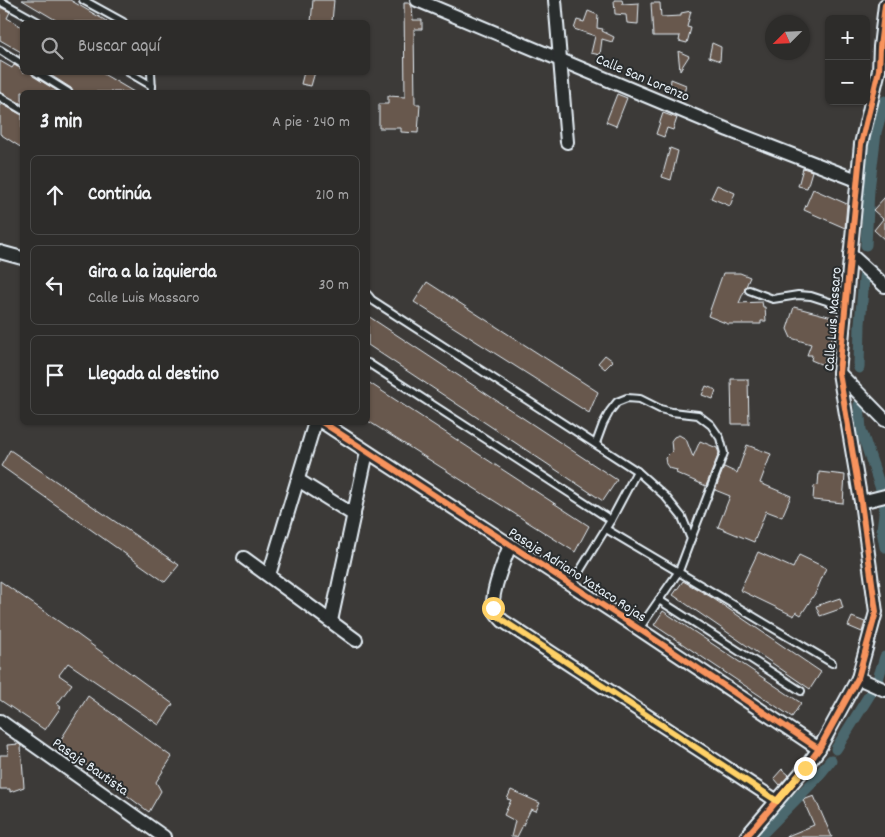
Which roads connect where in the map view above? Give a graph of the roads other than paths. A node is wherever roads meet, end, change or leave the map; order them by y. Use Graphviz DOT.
graph roads {
  1 [pos="83,0"];
  2 [pos="417,0"];
  3 [pos="555,0"];
  4 [pos="0,1"];
  5 [pos="885,5"];
  6 [pos="34,20"];
  7 [pos="119,20"];
  8 [pos="0,50"];
  9 [pos="559,59"];
  10 [pos="20,63"];
  11 [pos="41,75"];
  12 [pos="132,75"];
  13 [pos="151,75"];
  14 [pos="152,89"];
  15 [pos="65,90"];
  16 [pos="0,97"];
  17 [pos="20,109"];
  18 [pos="567,142"];
  19 [pos="858,180"];
  20 [pos="0,252"];
  21 [pos="850,254"];
  22 [pos="20,257"];
  23 [pos="885,286"];
  24 [pos="749,290"];
  25 [pos="370,297"];
  26 [pos="845,306"];
  27 [pos="370,364"];
  28 [pos="839,373"];
  29 [pos="885,420"];
  30 [pos="314,425"];
  31 [pos="326,425"];
  32 [pos="596,443"];
  33 [pos="367,452"];
  34 [pos="637,471"];
  35 [pos="298,480"];
  36 [pos="885,496"];
  37 [pos="861,502"];
  38 [pos="354,515"];
  39 [pos="611,520"];
  40 [pos="606,528"];
  41 [pos="691,539"];
  42 [pos="510,545"];
  43 [pos="244,558"];
  44 [pos="679,572"];
  45 [pos="269,576"];
  46 [pos="571,585"];
  47 [pos="659,600"];
  48 [pos="330,621"];
  49 [pos="639,629"];
  50 [pos="356,640"];
  51 [pos="832,663"];
  52 [pos="858,678"];
  53 [pos="801,691"];
  54 [pos="884,691"];
  55 [pos="0,721"];
  56 [pos="819,749"];
  57 [pos="777,801"];
  58 [pos="757,832"];
  59 [pos="164,837"];
  60 [pos="746,837"];
  1 -- 7 [label="lane"];
  2 -- 9 [label="street, Calle San Lorenzo"];
  3 -- 9 [label="street"];
  4 -- 6 [label="lane"];
  5 -- 19 [label="street, Calle Luis Massaro"];
  8 -- 10 [label="lane"];
  9 -- 18 [label="street"];
  9 -- 19 [label="street, Calle San Lorenzo"];
  11 -- 15 [label="lane"];
  12 -- 14 [label="lane"];
  13 -- 14 [label="lane"];
  16 -- 17 [label="lane"];
  19 -- 21 [label="street, Calle Luis Massaro"];
  20 -- 22 [label="street"];
  21 -- 23 [label="street"];
  21 -- 26 [label="street, Calle Luis Massaro"];
  24 -- 26 [label="lane"];
  25 -- 32 [label="lane"];
  26 -- 28 [label="street, Calle Luis Massaro"];
  27 -- 39 [label="lane"];
  28 -- 29 [label="street"];
  28 -- 37 [label="street, Calle Luis Massaro"];
  30 -- 35 [label="street"];
  31 -- 33 [label="street, Pasaje Adriano Yataco Rojas"];
  32 -- 34 [label="lane"];
  32 -- 41 [label="lane"];
  33 -- 38 [label="street"];
  33 -- 42 [label="street, Pasaje Adriano Yataco Rojas"];
  34 -- 39 [label="lane"];
  34 -- 41 [label="lane"];
  35 -- 38 [label="street"];
  35 -- 45 [label="street"];
  36 -- 37 [label="street"];
  37 -- 52 [label="street, Calle Luis Massaro"];
  38 -- 48 [label="street"];
  39 -- 40 [label="lane"];
  40 -- 44 [label="lane"];
  40 -- 46 [label="lane"];
  41 -- 44 [label="lane"];
  42 -- 46 [label="street, Pasaje Adriano Yataco Rojas"];
  42 -- 57 [label="street"];
  43 -- 45 [label="street"];
  44 -- 47 [label="lane"];
  44 -- 51 [label="lane"];
  45 -- 48 [label="street"];
  46 -- 49 [label="street, Pasaje Adriano Yataco Rojas"];
  47 -- 49 [label="lane"];
  47 -- 53 [label="lane"];
  48 -- 50 [label="street"];
  49 -- 56 [label="street, Pasaje Adriano Yataco Rojas"];
  52 -- 54 [label="street"];
  52 -- 56 [label="street, Calle Luis Massaro"];
  55 -- 59 [label="street, Pasaje Bautista"];
  56 -- 57 [label="street, Calle Luis Massaro"];
  57 -- 58 [label="street, Calle Luis Massaro"];
  58 -- 60 [label="street, Calle Luis Massaro"];
}
